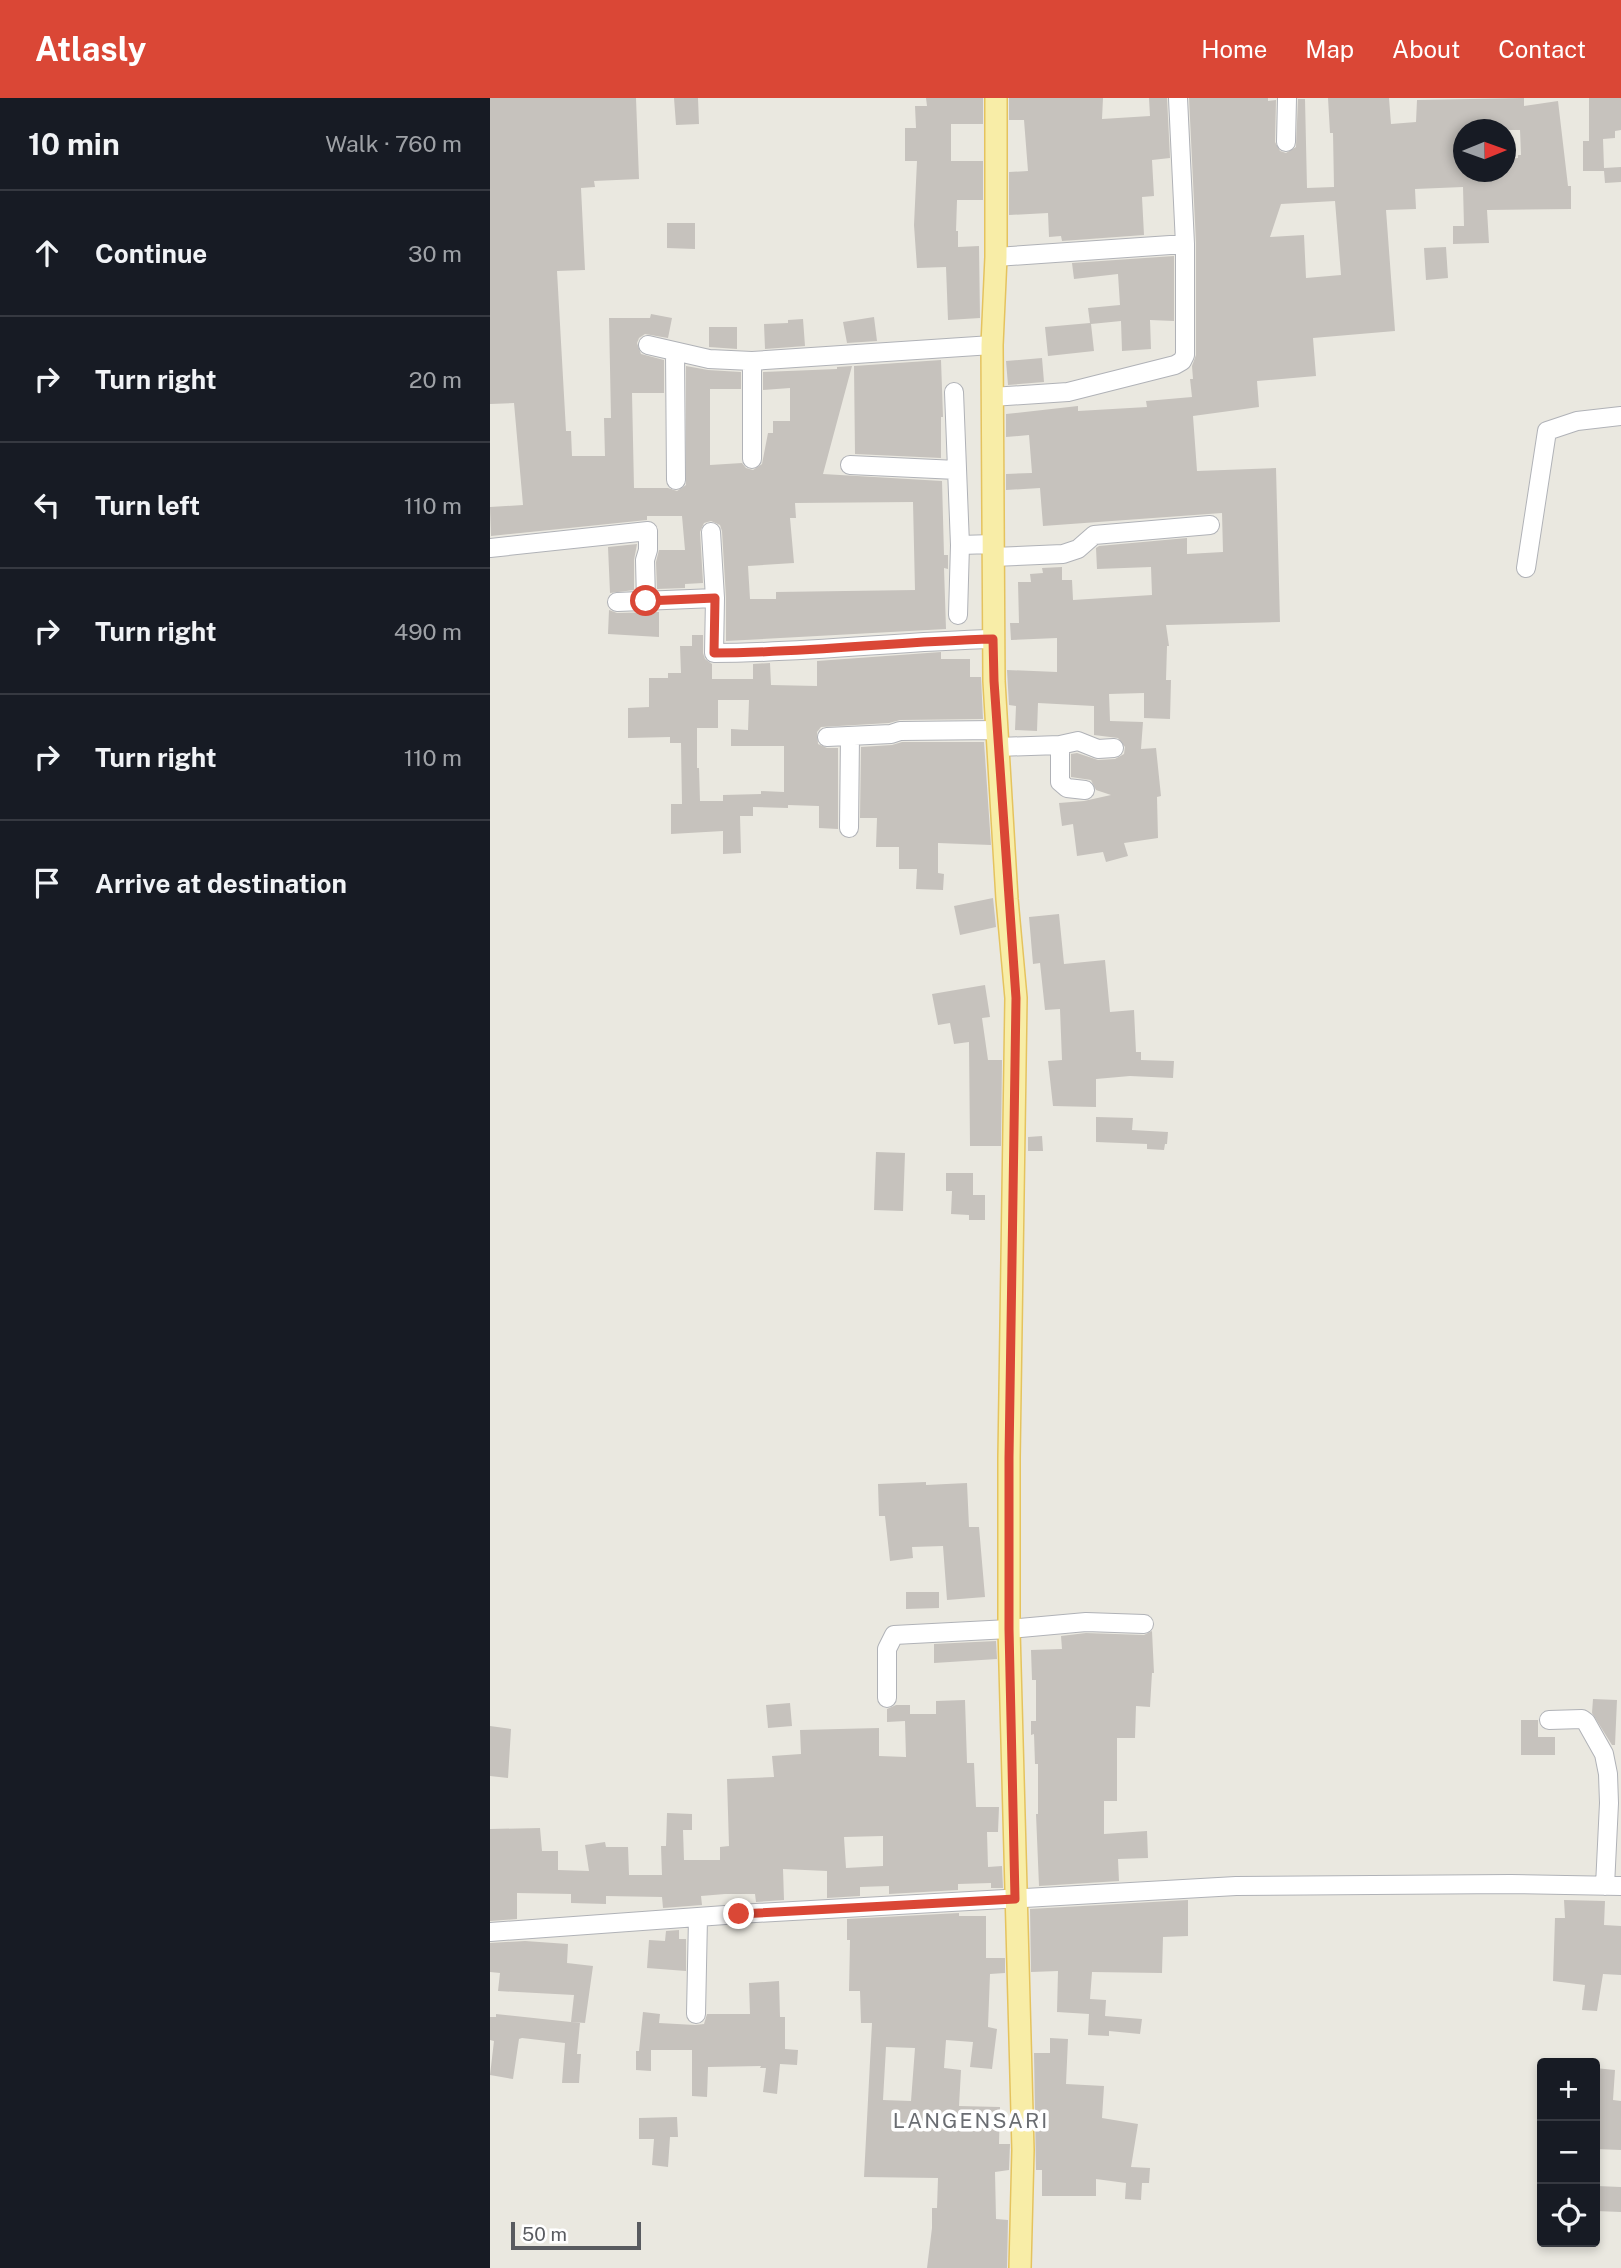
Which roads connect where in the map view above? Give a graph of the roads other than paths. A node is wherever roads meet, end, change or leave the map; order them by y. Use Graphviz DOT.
graph roads {
  1 [pos="996,98"];
  2 [pos="1178,98"];
  3 [pos="1287,98"];
  4 [pos="1286,142"];
  5 [pos="1185,244"];
  6 [pos="996,257"];
  7 [pos="648,345"];
  8 [pos="992,345"];
  9 [pos="676,352"];
  10 [pos="752,360"];
  11 [pos="954,392"];
  12 [pos="992,397"];
  13 [pos="1621,416"];
  14 [pos="752,459"];
  15 [pos="850,465"];
  16 [pos="957,470"];
  17 [pos="676,480"];
  18 [pos="1210,525"];
  19 [pos="711,533"];
  20 [pos="960,545"];
  21 [pos="490,548"];
  22 [pos="993,550"];
  23 [pos="1526,568"];
  24 [pos="715,598"];
  25 [pos="646,601"];
  26 [pos="617,602"];
  27 [pos="958,615"];
  28 [pos="993,639"];
  29 [pos="850,736"];
  30 [pos="827,737"];
  31 [pos="997,738"];
  32 [pos="1060,745"];
  33 [pos="1114,748"];
  34 [pos="1085,790"];
  35 [pos="849,828"];
  36 [pos="1143,1624"];
  37 [pos="1009,1629"];
  38 [pos="887,1698"];
  39 [pos="1549,1720"];
  40 [pos="1613,1886"];
  41 [pos="1015,1899"];
  42 [pos="698,1918"];
  43 [pos="490,1932"];
  44 [pos="696,2014"];
  45 [pos="1020,2268"];
  1 -- 6 [label="main road"];
  2 -- 5 [label="street"];
  3 -- 4 [label="street"];
  5 -- 6 [label="street"];
  5 -- 12 [label="street"];
  6 -- 8 [label="main road"];
  7 -- 9 [label="street"];
  8 -- 10 [label="street"];
  8 -- 12 [label="main road"];
  9 -- 10 [label="street"];
  9 -- 17 [label="street"];
  10 -- 14 [label="street"];
  11 -- 16 [label="street"];
  12 -- 22 [label="main road"];
  13 -- 23 [label="street"];
  15 -- 16 [label="street"];
  16 -- 20 [label="street"];
  18 -- 22 [label="street"];
  19 -- 24 [label="street"];
  20 -- 22 [label="street"];
  20 -- 27 [label="street"];
  21 -- 25 [label="street"];
  22 -- 28 [label="main road"];
  24 -- 25 [label="street"];
  24 -- 28 [label="street"];
  25 -- 26 [label="street"];
  28 -- 31 [label="main road"];
  29 -- 30 [label="street"];
  29 -- 31 [label="street"];
  29 -- 35 [label="street"];
  31 -- 32 [label="street"];
  31 -- 37 [label="main road"];
  32 -- 33 [label="street"];
  32 -- 34 [label="street"];
  36 -- 37 [label="street"];
  37 -- 38 [label="street"];
  37 -- 41 [label="main road"];
  39 -- 40 [label="street"];
  40 -- 41 [label="street"];
  41 -- 42 [label="street"];
  41 -- 45 [label="main road"];
  42 -- 43 [label="street"];
  42 -- 44 [label="street"];
}
